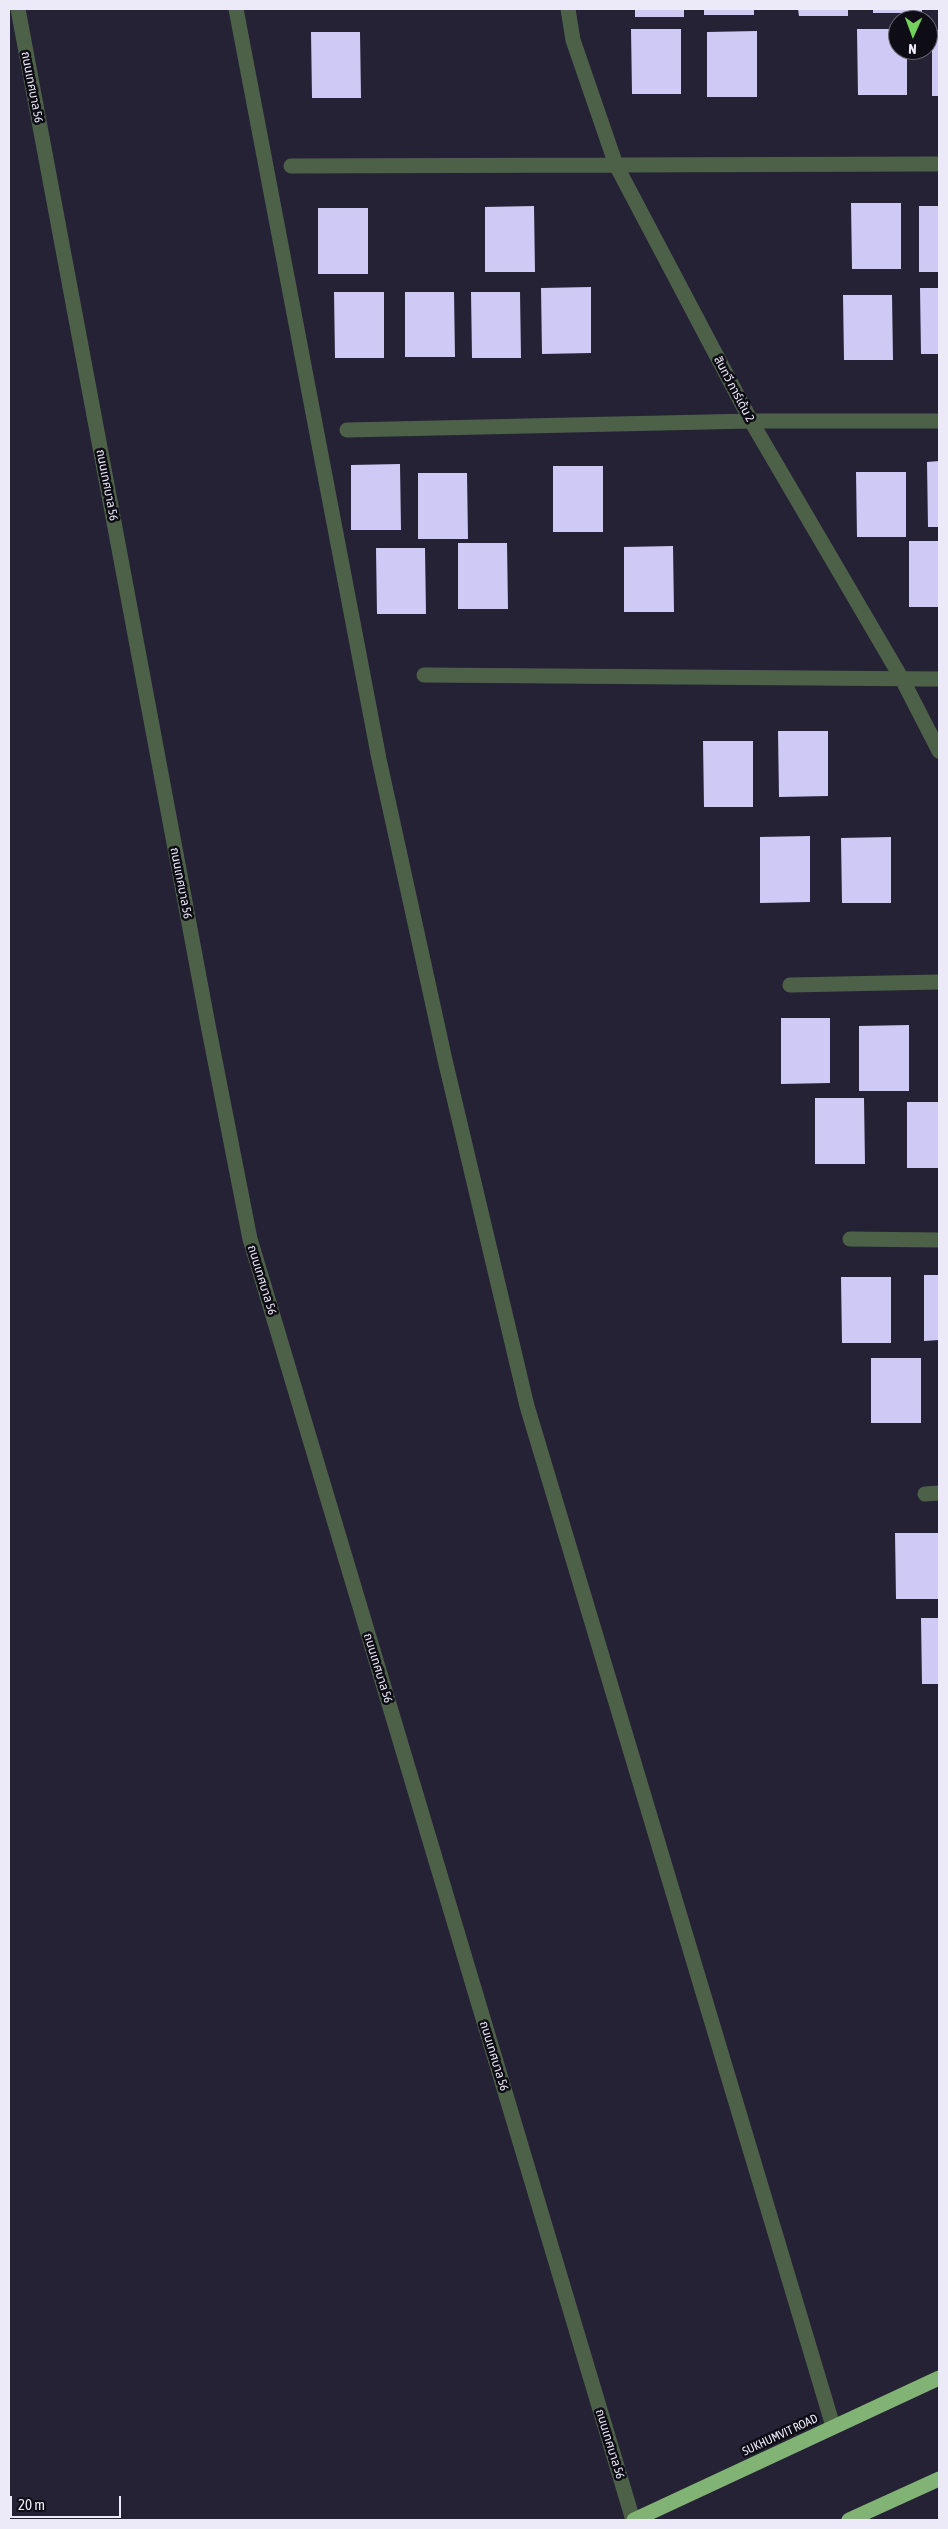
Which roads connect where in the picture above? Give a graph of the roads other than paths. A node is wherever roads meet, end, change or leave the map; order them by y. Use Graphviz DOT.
graph roads {
  1 [pos="18,9"];
  2 [pos="236,9"];
  3 [pos="568,9"];
  4 [pos="939,164"];
  5 [pos="616,165"];
  6 [pos="291,166"];
  7 [pos="751,421"];
  8 [pos="939,421"];
  9 [pos="347,430"];
  10 [pos="424,675"];
  11 [pos="902,678"];
  12 [pos="939,679"];
  13 [pos="939,751"];
  14 [pos="939,982"];
  15 [pos="790,985"];
  16 [pos="850,1239"];
  17 [pos="939,1240"];
  18 [pos="939,2378"];
  19 [pos="833,2426"];
  20 [pos="939,2479"];
  21 [pos="633,2520"];
  22 [pos="850,2520"];
  1 -- 21 [label="street, ถนนเทศบาล 56"];
  2 -- 19 [label="street"];
  3 -- 5 [label="street, สินทวี การ์เด้น 2"];
  4 -- 5 [label="street"];
  5 -- 6 [label="street"];
  5 -- 7 [label="street, สินทวี การ์เด้น 2"];
  7 -- 8 [label="street"];
  7 -- 9 [label="street"];
  7 -- 11 [label="street, สินทวี การ์เด้น 2"];
  10 -- 11 [label="street"];
  11 -- 12 [label="street"];
  11 -- 13 [label="street, สินทวี การ์เด้น 2"];
  14 -- 15 [label="street"];
  16 -- 17 [label="street"];
  18 -- 19 [label="highway, SUKHUMVIT ROAD"];
  19 -- 21 [label="highway, SUKHUMVIT ROAD"];
  20 -- 22 [label="highway"];
}
